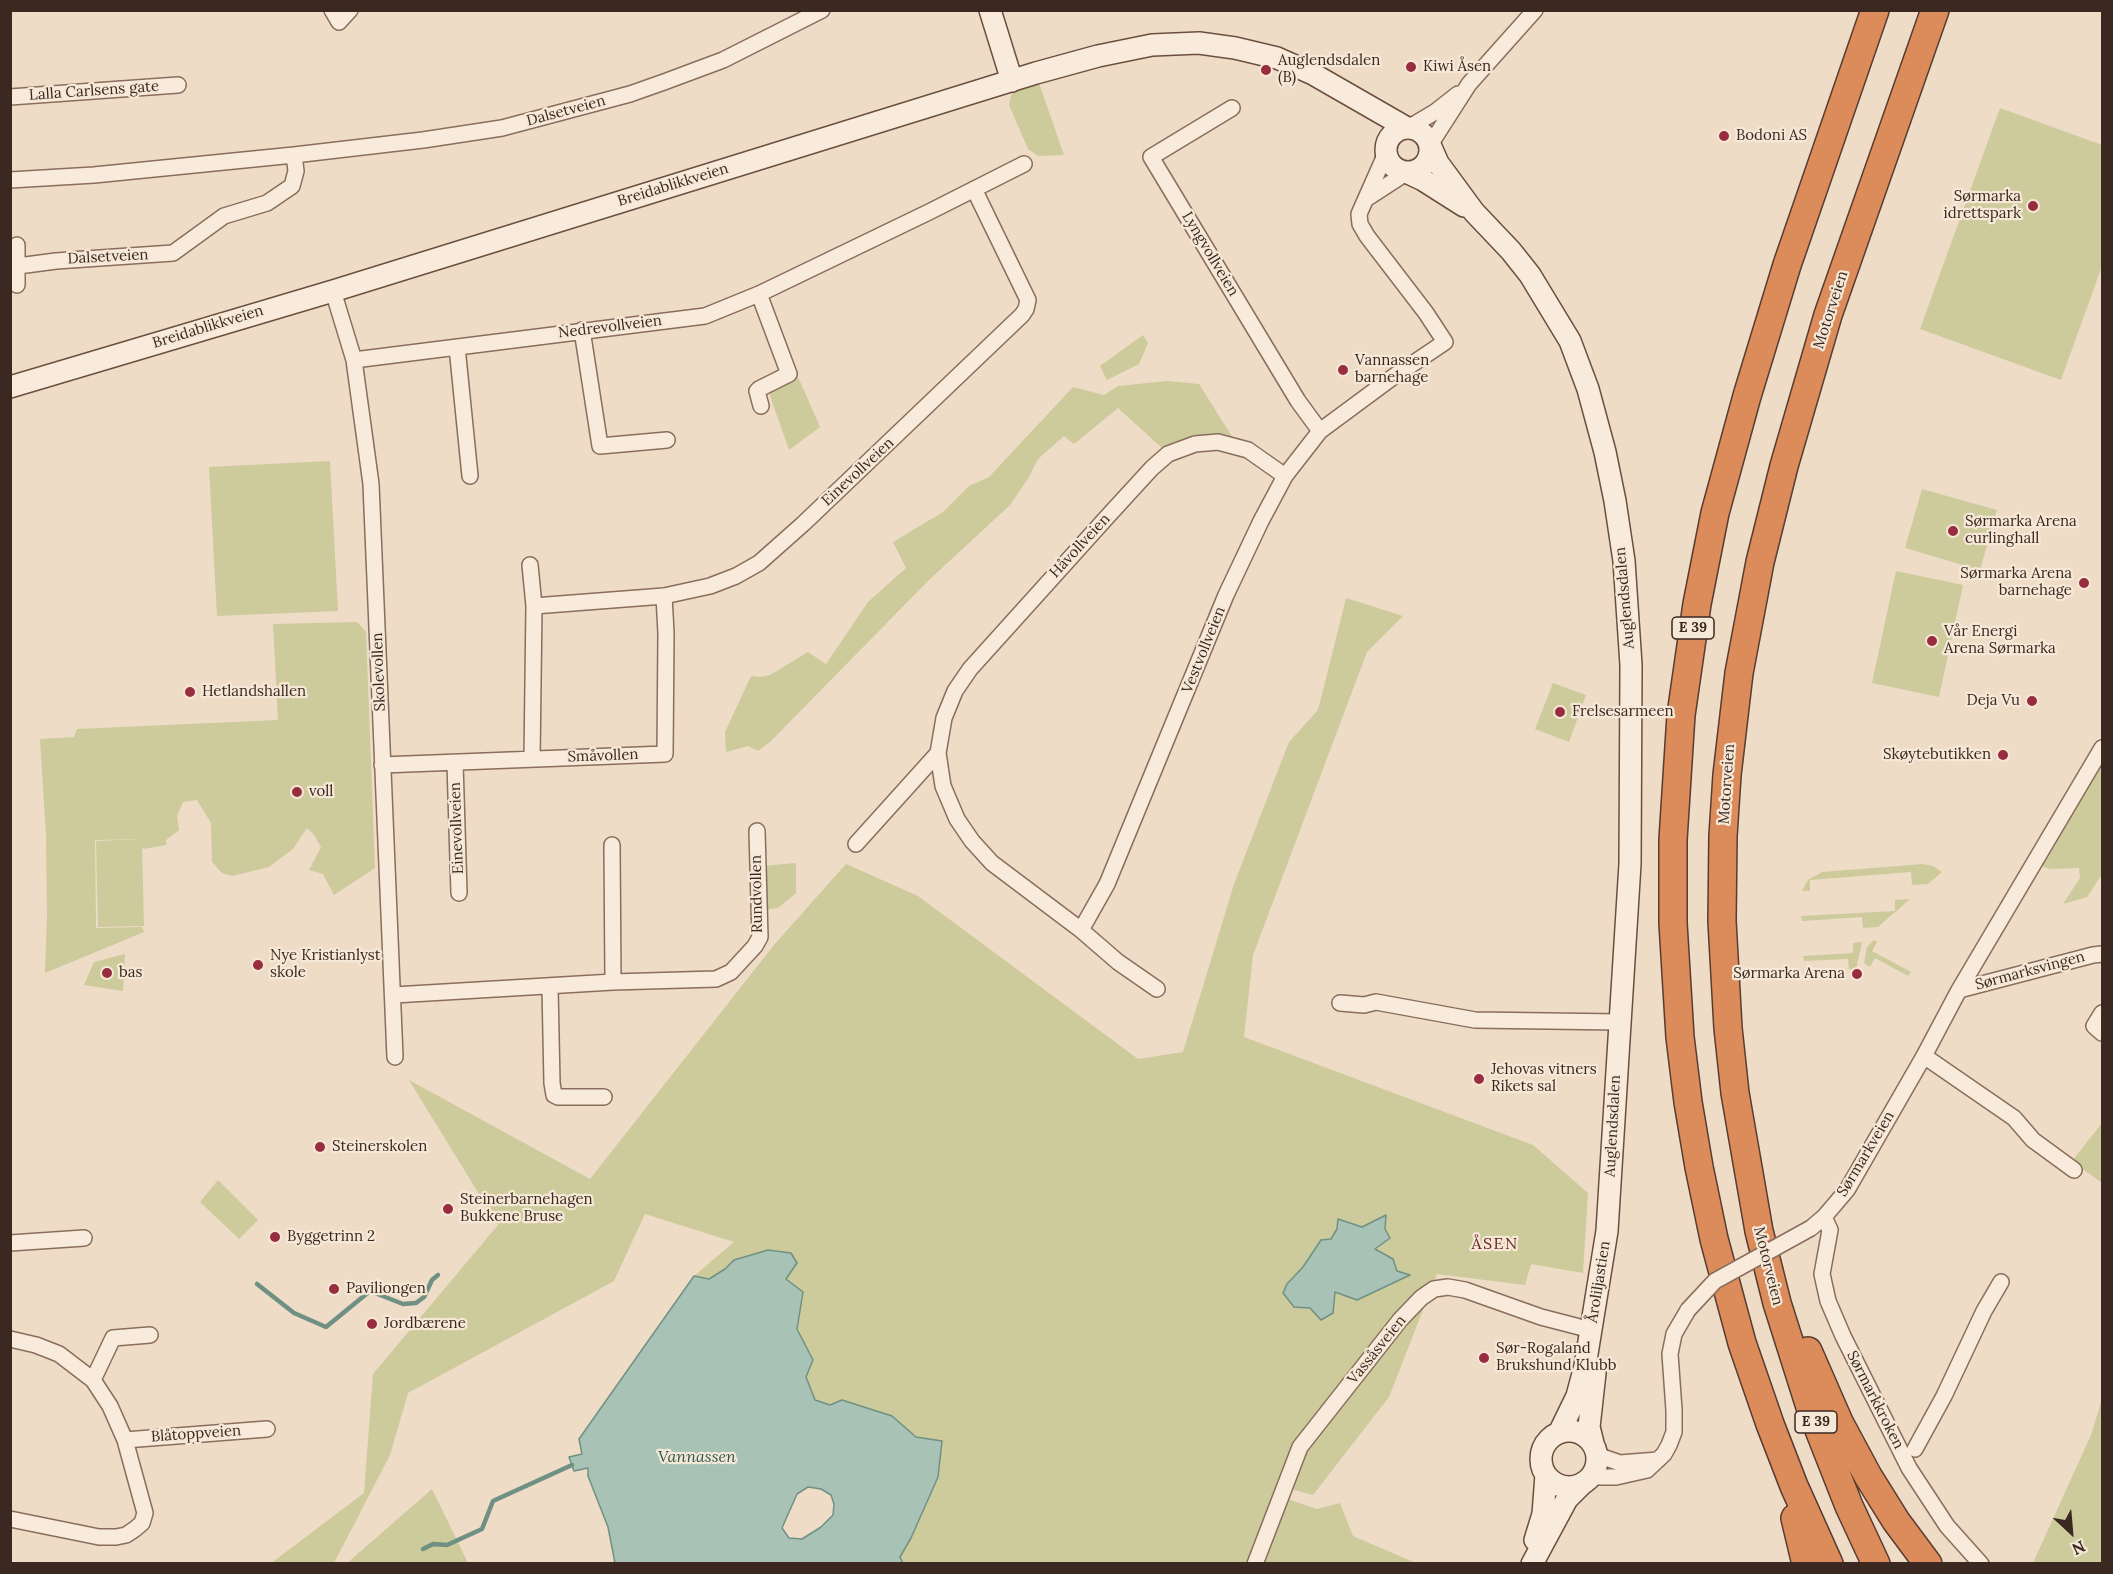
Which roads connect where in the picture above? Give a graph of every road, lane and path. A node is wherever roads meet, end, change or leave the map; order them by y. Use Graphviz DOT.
graph roads {
  1 [pos="822,10"];
  2 [pos="990,10"];
  3 [pos="1535,10"];
  4 [pos="1875,10"];
  5 [pos="1935,10"];
  6 [pos="1012,81"];
  7 [pos="1469,84"];
  8 [pos="178,85"];
  9 [pos="1337,88"];
  10 [pos="10,97"];
  11 [pos="1232,108"];
  12 [pos="1408,128"];
  13 [pos="1431,146"];
  14 [pos="1386,152"];
  15 [pos="294,155"];
  16 [pos="1024,164"];
  17 [pos="1407,173"];
  18 [pos="10,180"];
  19 [pos="974,189"];
  20 [pos="1364,201"];
  21 [pos="1474,212"];
  22 [pos="17,245"];
  23 [pos="18,266"];
  24 [pos="17,285"];
  25 [pos="333,291"];
  26 [pos="759,294"];
  27 [pos="582,330"];
  28 [pos="457,347"];
  29 [pos="354,360"];
  30 [pos="10,387"];
  31 [pos="761,406"];
  32 [pos="1320,432"];
  33 [pos="666,440"];
  34 [pos="470,476"];
  35 [pos="1285,476"];
  36 [pos="530,565"];
  37 [pos="664,596"];
  38 [pos="534,606"];
  39 [pos="2103,747"];
  40 [pos="938,753"];
  41 [pos="532,758"];
  42 [pos="455,763"];
  43 [pos="382,765"];
  44 [pos="757,831"];
  45 [pos="612,844"];
  46 [pos="856,844"];
  47 [pos="459,893"];
  48 [pos="1081,930"];
  49 [pos="2103,954"];
  50 [pos="614,982"];
  51 [pos="550,987"];
  52 [pos="1157,988"];
  53 [pos="1959,990"];
  54 [pos="394,994"];
  55 [pos="1340,1003"];
  56 [pos="2103,1012"];
  57 [pos="1619,1022"];
  58 [pos="2103,1033"];
  59 [pos="1924,1056"];
  60 [pos="395,1057"];
  61 [pos="604,1097"];
  62 [pos="2074,1170"];
  63 [pos="1750,1185"];
  64 [pos="1824,1217"];
  65 [pos="1607,1231"];
  66 [pos="84,1238"];
  67 [pos="10,1243"];
  68 [pos="2001,1282"];
  69 [pos="1592,1330"];
  70 [pos="150,1335"];
  71 [pos="10,1339"];
  72 [pos="93,1380"];
  73 [pos="267,1429"];
  74 [pos="1559,1433"];
  75 [pos="124,1440"];
  76 [pos="1777,1444"];
  77 [pos="1595,1449"];
  78 [pos="1916,1449"];
  79 [pos="1658,1460"];
  80 [pos="1546,1474"];
  81 [pos="1587,1480"];
  82 [pos="10,1519"];
  83 [pos="1536,1552"];
  84 [pos="1255,1563"];
  85 [pos="1806,1563"];
  86 [pos="1829,1563"];
  87 [pos="1876,1563"];
  88 [pos="1928,1563"];
  89 [pos="1981,1563"];
  1 -- 15 [label="street, Dalsetveien"];
  2 -- 6 [label="main road"];
  3 -- 7 [label="street"];
  4 -- 76 [label="highway, E 39"];
  5 -- 63 [label="highway, Motorveien / E 39"];
  6 -- 9 [label="main road, Breidablikkveien"];
  6 -- 25 [label="main road, Breidablikkveien"];
  7 -- 12 [label="street"];
  7 -- 13 [label="street"];
  8 -- 10 [label="street, Lalla Carlsens gate"];
  9 -- 12 [label="main road, Breidablikkveien"];
  9 -- 14 [label="main road, Breidablikkveien"];
  11 -- 32 [label="street, Lyngvollveien"];
  12 -- 13 [label="main road"];
  12 -- 14 [label="main road"];
  13 -- 17 [label="main road"];
  13 -- 21 [label="main road, Auglendsdalen"];
  14 -- 17 [label="main road"];
  14 -- 20 [label="street"];
  15 -- 18 [label="street, Dalsetveien"];
  15 -- 23 [label="street, Dalsetveien"];
  16 -- 19 [label="street, Nedrevollveien"];
  17 -- 20 [label="street"];
  17 -- 21 [label="main road, Auglendsdalen"];
  19 -- 26 [label="street, Nedrevollveien"];
  19 -- 37 [label="street, Einevollveien"];
  20 -- 32 [label="street, Vestvollveien"];
  21 -- 57 [label="main road, Auglendsdalen"];
  22 -- 23 [label="street"];
  23 -- 24 [label="street"];
  25 -- 29 [label="street, Skolevollen"];
  25 -- 30 [label="main road, Breidablikkveien"];
  26 -- 27 [label="street, Nedrevollveien"];
  26 -- 31 [label="street"];
  27 -- 28 [label="street, Nedrevollveien"];
  27 -- 33 [label="street"];
  28 -- 29 [label="street, Nedrevollveien"];
  28 -- 34 [label="street"];
  29 -- 43 [label="street, Skolevollen"];
  32 -- 35 [label="street, Vestvollveien"];
  35 -- 40 [label="street, Håvollveien"];
  35 -- 48 [label="street, Vestvollveien"];
  36 -- 38 [label="street"];
  37 -- 38 [label="street, Einevollveien"];
  37 -- 41 [label="street, Småvollen"];
  38 -- 41 [label="street"];
  39 -- 53 [label="street, Sørmarkveien"];
  40 -- 46 [label="street"];
  40 -- 48 [label="street, Håvollveien"];
  41 -- 42 [label="street, Småvollen"];
  42 -- 43 [label="street, Småvollen"];
  42 -- 47 [label="street, Einevollveien"];
  43 -- 54 [label="street, Skolevollen"];
  44 -- 50 [label="street, Rundvollen"];
  45 -- 50 [label="street"];
  48 -- 52 [label="street"];
  49 -- 53 [label="street, Sørmarksvingen"];
  50 -- 51 [label="street, Rundvollen"];
  51 -- 54 [label="street, Rundvollen"];
  51 -- 61 [label="street"];
  53 -- 59 [label="street, Sørmarkveien"];
  54 -- 60 [label="street, Skolevollen"];
  55 -- 57 [label="street"];
  56 -- 58 [label="street"];
  57 -- 65 [label="main road, Auglendsdalen"];
  59 -- 62 [label="street"];
  59 -- 64 [label="street, Sørmarkveien"];
  63 -- 87 [label="highway, Motorveien / E 39"];
  63 -- 88 [label="highway, E 39"];
  64 -- 79 [label="street, Sørmarkveien, bridge"];
  64 -- 89 [label="street, Sørmarkkroken"];
  65 -- 69 [label="main road, Åroliljastien"];
  65 -- 77 [label="main road, Åroliljastien"];
  66 -- 67 [label="street"];
  68 -- 78 [label="street"];
  69 -- 74 [label="main road, Åroliljastien"];
  69 -- 84 [label="street, Vassåsveien"];
  70 -- 72 [label="street"];
  71 -- 72 [label="street"];
  72 -- 75 [label="street"];
  73 -- 75 [label="street, Blåtoppveien"];
  74 -- 77 [label="main road"];
  74 -- 80 [label="main road"];
  75 -- 82 [label="street"];
  76 -- 85 [label="highway, E 39"];
  76 -- 86 [label="highway, E 39"];
  77 -- 79 [label="street"];
  77 -- 81 [label="main road"];
  79 -- 81 [label="street"];
  80 -- 81 [label="main road"];
  80 -- 83 [label="main road"];
  81 -- 83 [label="main road"];
}
